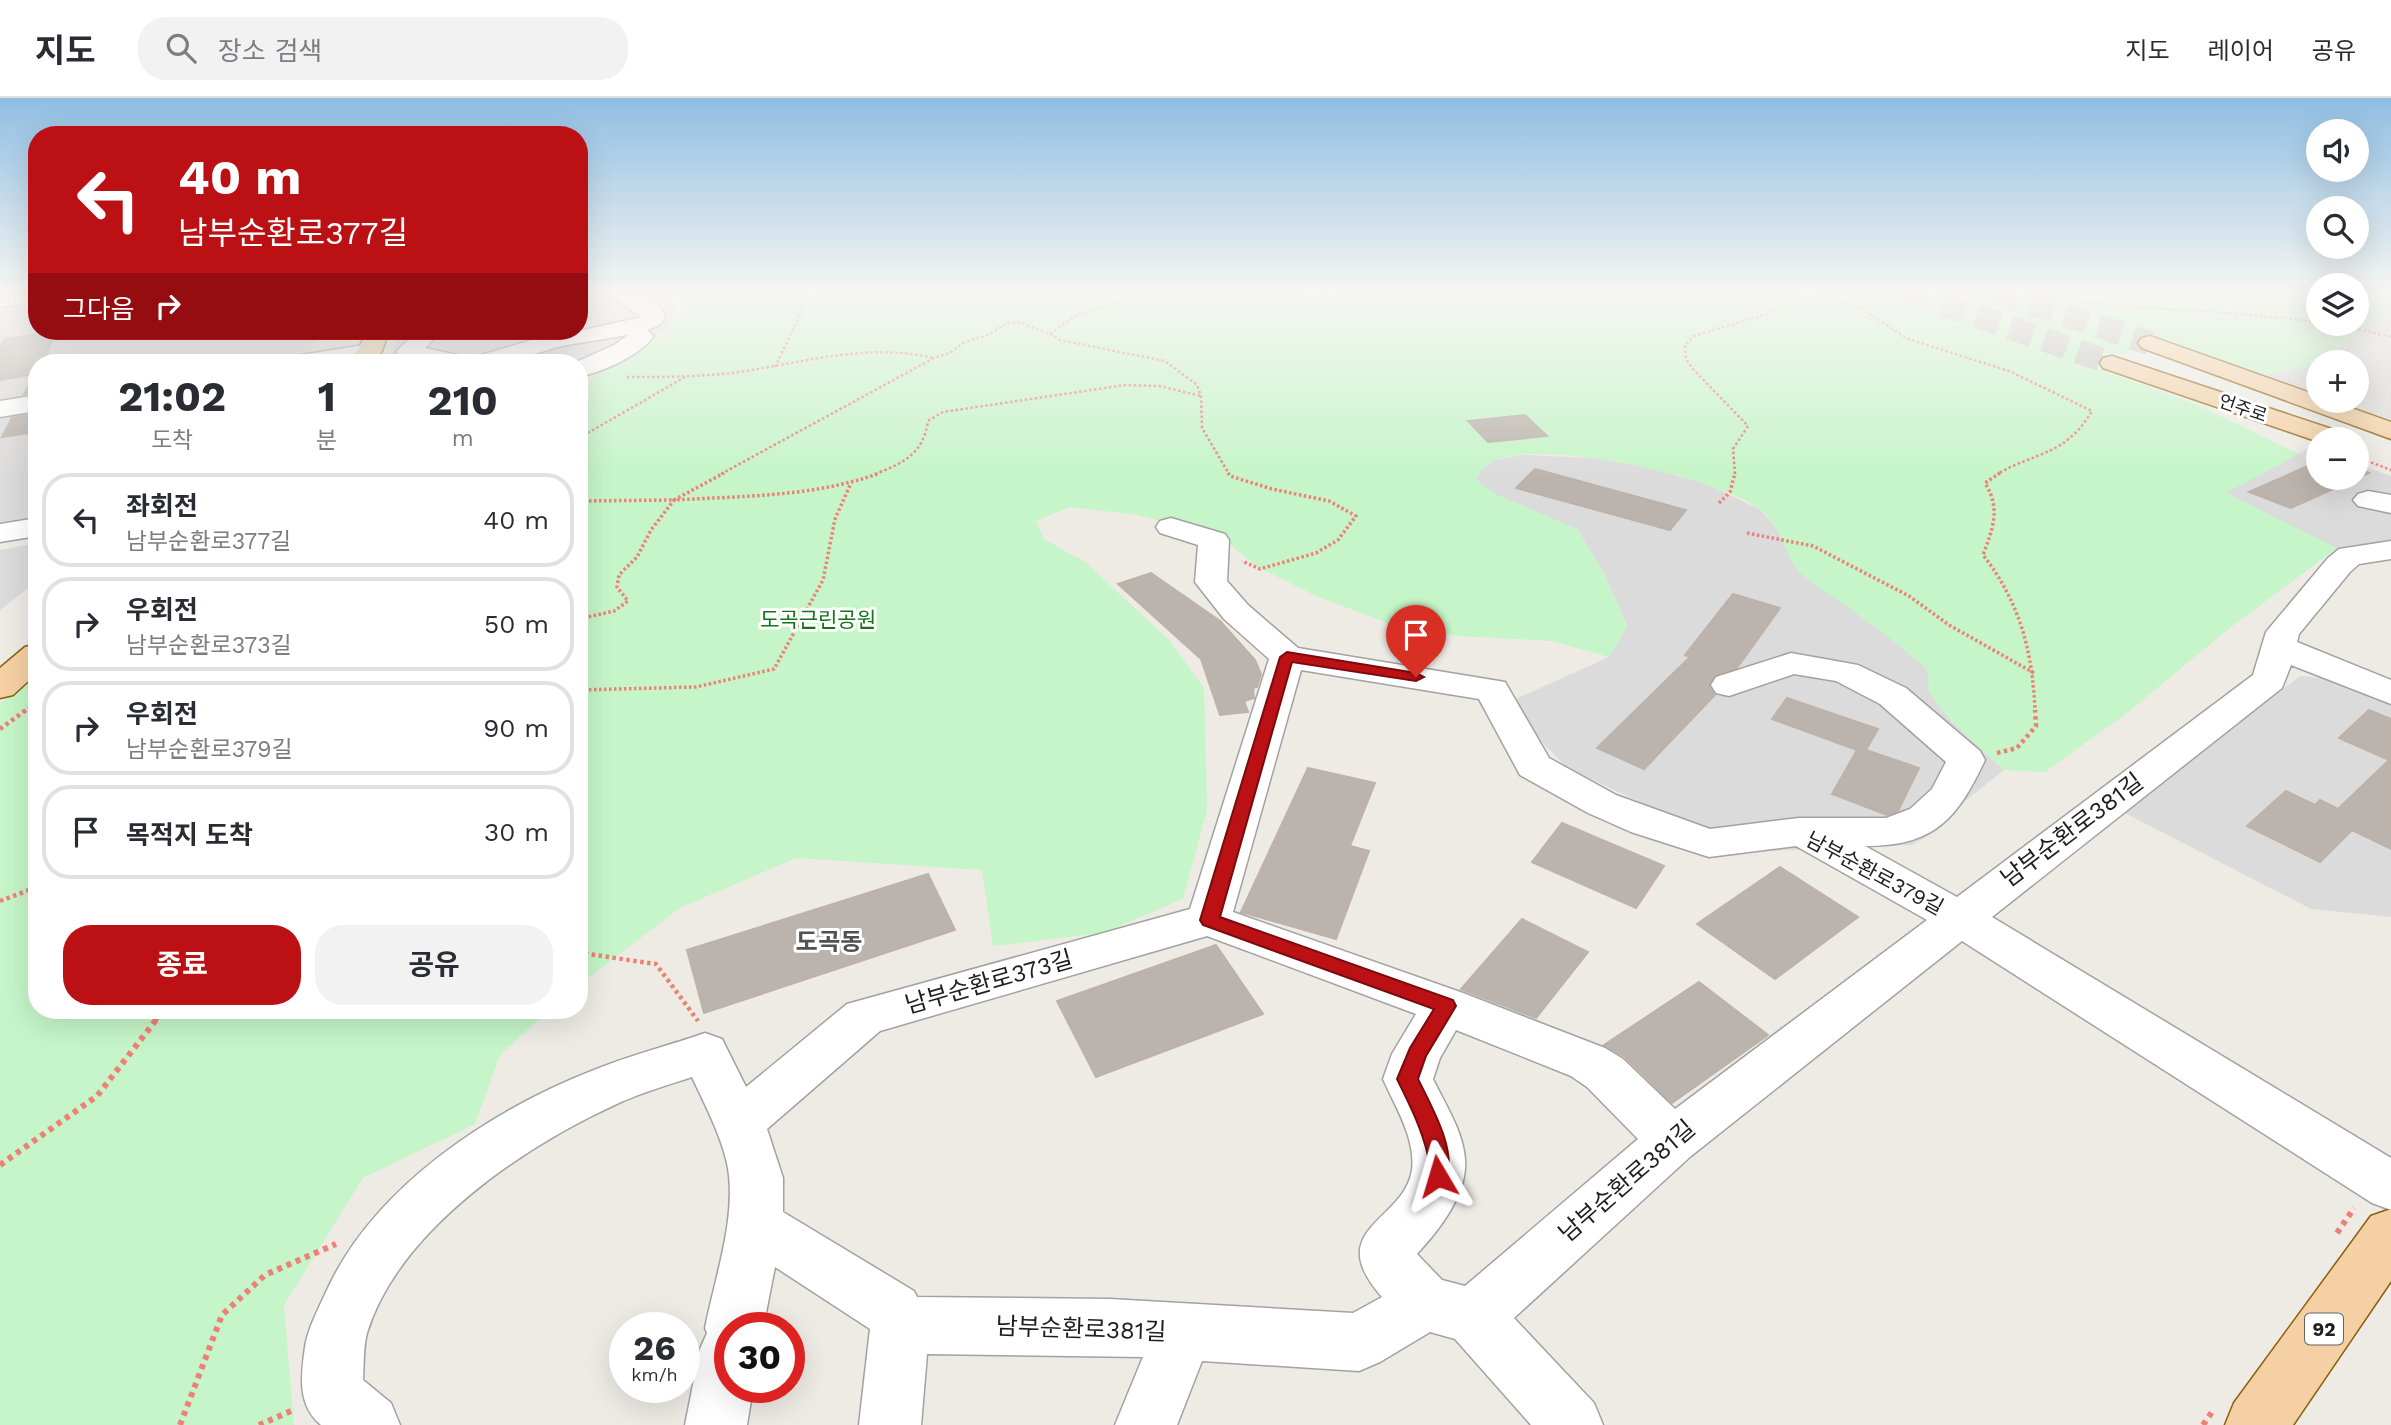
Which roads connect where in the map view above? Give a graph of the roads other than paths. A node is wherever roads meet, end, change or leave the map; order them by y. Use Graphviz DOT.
graph roads {
  1 [pos="613,354"];
  2 [pos="2180,354"];
  3 [pos="2112,363"];
  4 [pos="588,365"];
  5 [pos="28,404"];
  6 [pos="0,409"];
  7 [pos="2306,429"];
  8 [pos="2391,431"];
  9 [pos="1171,527"];
  10 [pos="28,528"];
  11 [pos="0,533"];
  12 [pos="2391,550"];
  13 [pos="2278,647"];
  14 [pos="1287,657"];
  15 [pos="28,662"];
  16 [pos="1729,685"];
  17 [pos="0,687"];
  18 [pos="2391,693"];
  19 [pos="1799,832"];
  20 [pos="1958,917"];
  21 [pos="1209,920"];
  22 [pos="1446,1006"];
  23 [pos="739,1123"];
  24 [pos="1673,1140"];
  25 [pos="2391,1186"];
  26 [pos="753,1223"];
  27 [pos="2391,1234"];
  28 [pos="1449,1309"];
  29 [pos="737,1312"];
  30 [pos="900,1325"];
  31 [pos="1183,1332"];
  32 [pos="720,1403"];
  33 [pos="1568,1424"];
  34 [pos="369,1425"];
  35 [pos="716,1425"];
  36 [pos="890,1425"];
  37 [pos="1146,1425"];
  38 [pos="2256,1425"];
  1 -- 4 [label="street"];
  2 -- 8 [label="main road, 언주로"];
  3 -- 7 [label="main road, 언주로"];
  5 -- 6 [label="street"];
  9 -- 14 [label="street"];
  10 -- 11 [label="street"];
  12 -- 13 [label="street, 남부순환로381길"];
  13 -- 18 [label="street"];
  13 -- 20 [label="street, 남부순환로381길"];
  14 -- 19 [label="street, 남부순환로379길"];
  14 -- 21 [label="street"];
  15 -- 17 [label="main road"];
  16 -- 19 [label="street"];
  19 -- 20 [label="street, 남부순환로379길"];
  20 -- 24 [label="street, 남부순환로381길"];
  20 -- 25 [label="street, 남부순환로379길"];
  21 -- 22 [label="street"];
  21 -- 23 [label="street, 남부순환로373길"];
  22 -- 24 [label="street"];
  22 -- 28 [label="street"];
  23 -- 26 [label="street"];
  23 -- 34 [label="street"];
  24 -- 28 [label="street, 남부순환로381길"];
  26 -- 29 [label="street"];
  26 -- 30 [label="street"];
  27 -- 38 [label="main road, 92"];
  28 -- 31 [label="street, 남부순환로381길"];
  28 -- 33 [label="street"];
  30 -- 31 [label="street, 남부순환로381길"];
  30 -- 36 [label="street"];
  31 -- 37 [label="street"];
  32 -- 35 [label="street"];
}
